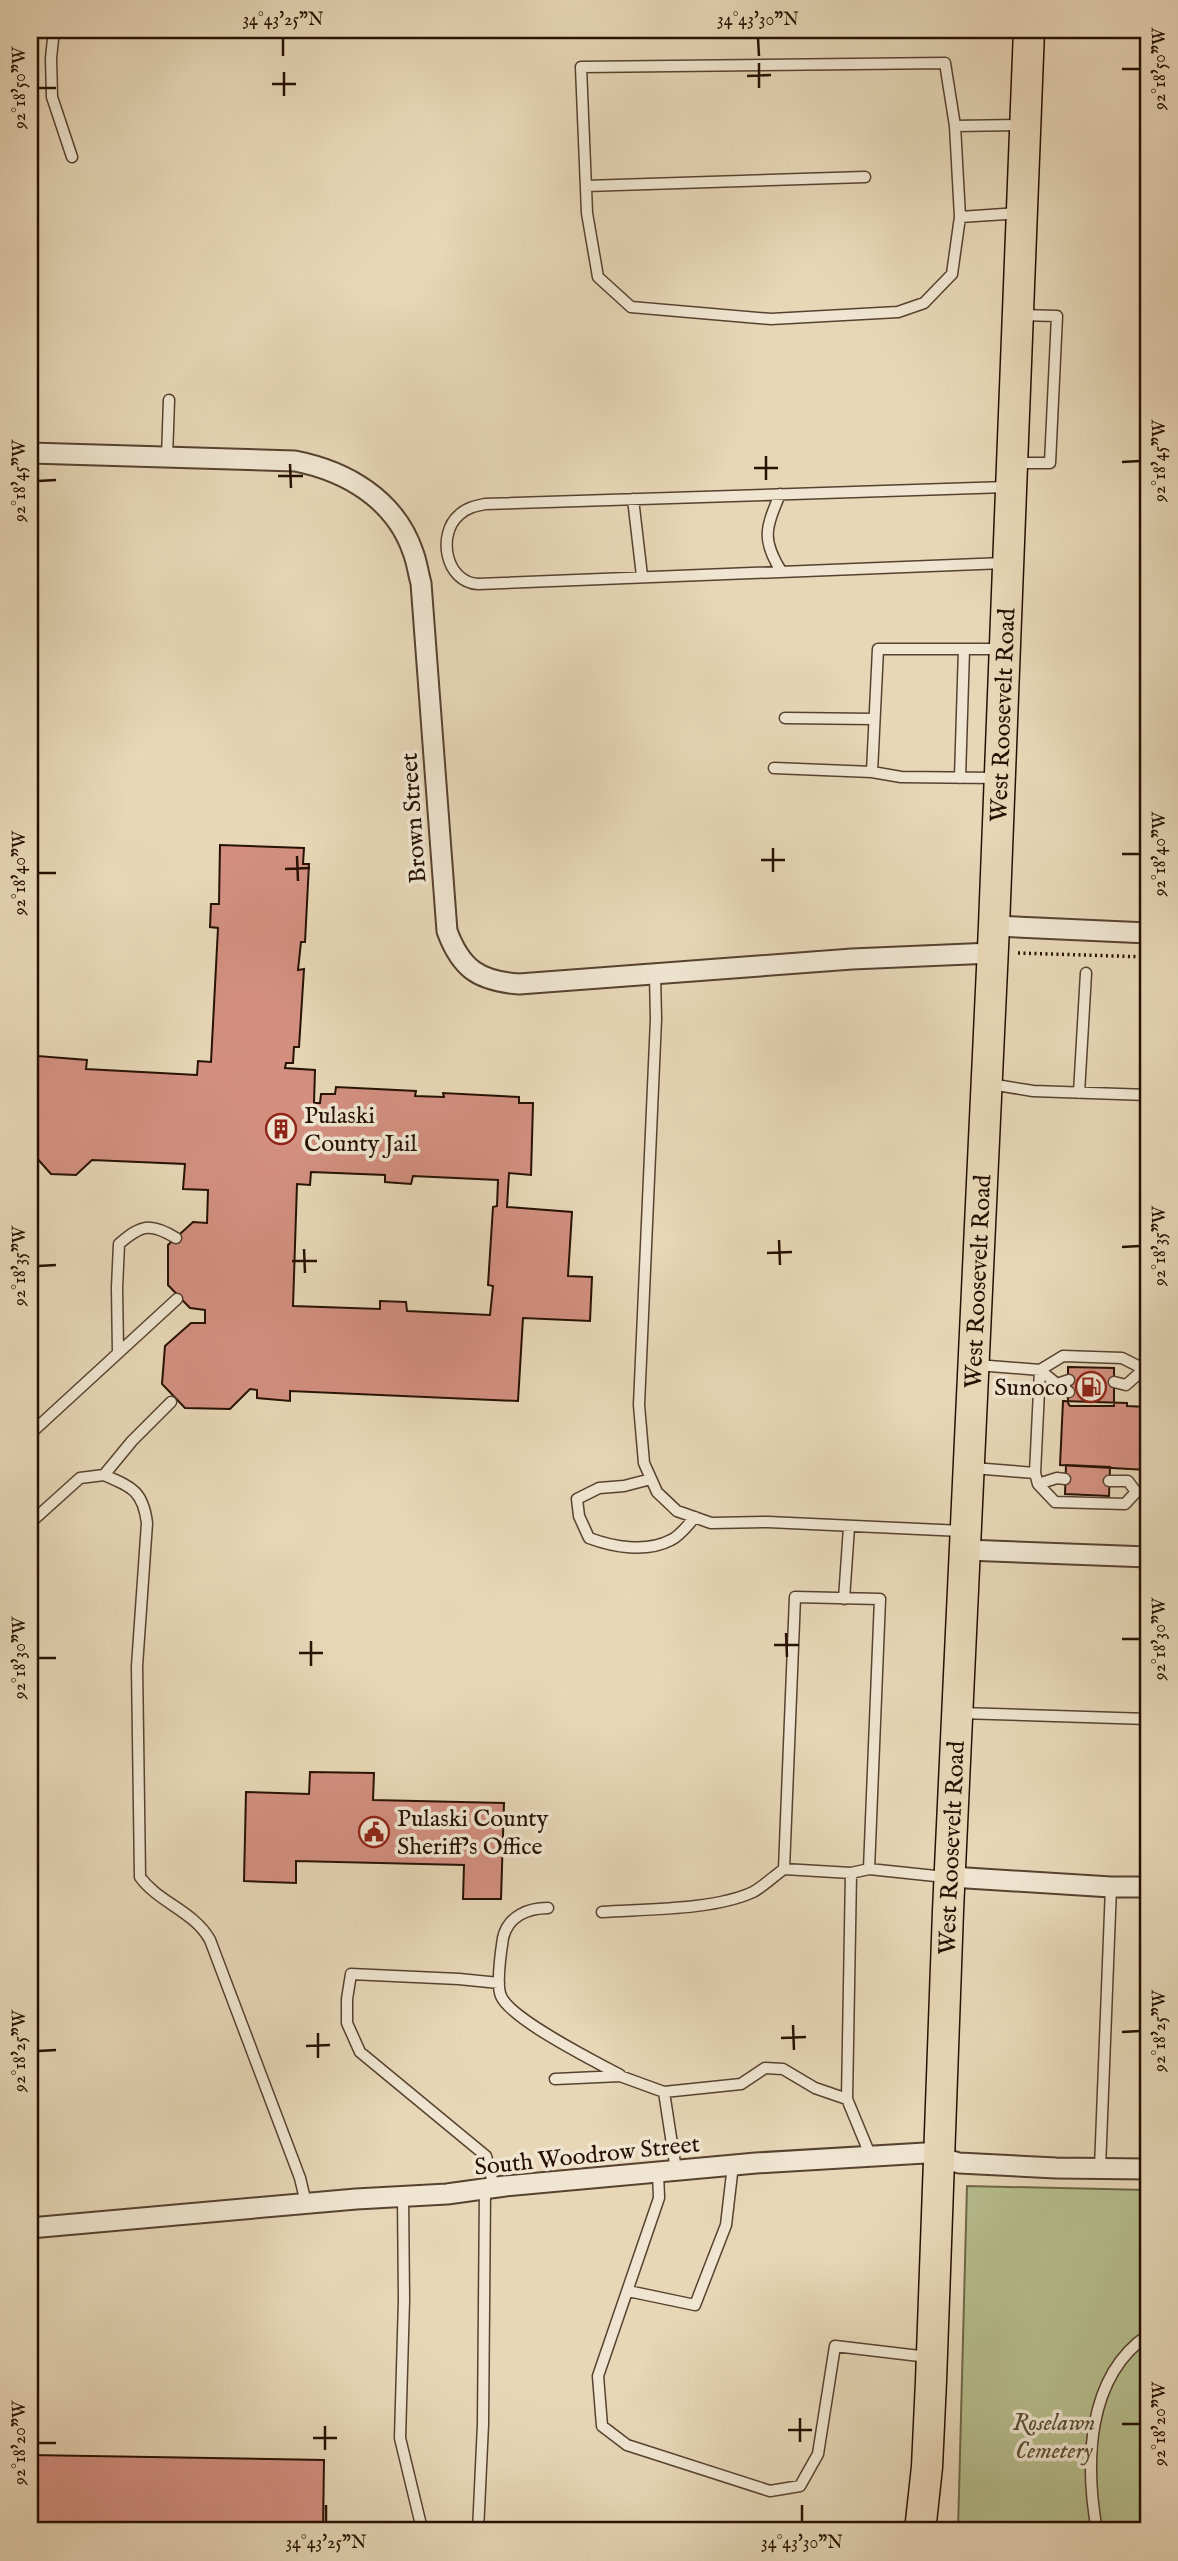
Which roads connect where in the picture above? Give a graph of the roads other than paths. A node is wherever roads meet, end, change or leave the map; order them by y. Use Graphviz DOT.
graph roads {
  1 [pos="54,30"];
  2 [pos="1029,30"];
  3 [pos="1025,125"];
  4 [pos="955,126"];
  5 [pos="72,157"];
  6 [pos="864,177"];
  7 [pos="586,186"];
  8 [pos="1022,213"];
  9 [pos="960,218"];
  10 [pos="1018,315"];
  11 [pos="169,400"];
  12 [pos="30,453"];
  13 [pos="167,457"];
  14 [pos="1012,475"];
  15 [pos="780,494"];
  16 [pos="633,499"];
  17 [pos="1008,563"];
  18 [pos="781,571"];
  19 [pos="642,576"];
  20 [pos="964,649"];
  21 [pos="1005,649"];
  22 [pos="785,718"];
  23 [pos="874,719"];
  24 [pos="774,768"];
  25 [pos="872,772"];
  26 [pos="960,778"];
  27 [pos="1000,778"];
  28 [pos="1148,933"];
  29 [pos="1001,944"];
  30 [pos="1086,973"];
  31 [pos="655,974"];
  32 [pos="986,1084"];
  33 [pos="1079,1093"];
  34 [pos="1148,1095"];
  35 [pos="176,1238"];
  36 [pos="177,1298"];
  37 [pos="118,1352"];
  38 [pos="973,1365"];
  39 [pos="1146,1369"];
  40 [pos="1040,1370"];
  41 [pos="1069,1380"];
  42 [pos="1057,1384"];
  43 [pos="1114,1387"];
  44 [pos="1069,1392"];
  45 [pos="171,1402"];
  46 [pos="30,1434"];
  47 [pos="969,1468"];
  48 [pos="1035,1473"];
  49 [pos="104,1475"];
  50 [pos="652,1479"];
  51 [pos="1065,1479"];
  52 [pos="1110,1481"];
  53 [pos="1038,1484"];
  54 [pos="1136,1492"];
  55 [pos="1148,1492"];
  56 [pos="695,1517"];
  57 [pos="30,1523"];
  58 [pos="849,1527"];
  59 [pos="966,1541"];
  60 [pos="1148,1557"];
  61 [pos="844,1599"];
  62 [pos="957,1713"];
  63 [pos="1148,1719"];
  64 [pos="784,1869"];
  65 [pos="869,1869"];
  66 [pos="851,1872"];
  67 [pos="951,1877"];
  68 [pos="1111,1887"];
  69 [pos="1148,1887"];
  70 [pos="548,1908"];
  71 [pos="601,1912"];
  72 [pos="499,1983"];
  73 [pos="621,2076"];
  74 [pos="555,2079"];
  75 [pos="664,2092"];
  76 [pos="847,2099"];
  77 [pos="871,2157"];
  78 [pos="939,2157"];
  79 [pos="733,2165"];
  80 [pos="1100,2168"];
  81 [pos="1148,2169"];
  82 [pos="667,2171"];
  83 [pos="490,2188"];
  84 [pos="403,2196"];
  85 [pos="306,2203"];
  86 [pos="30,2228"];
  87 [pos="628,2291"];
  88 [pos="1148,2334"];
  89 [pos="932,2358"];
  90 [pos="421,2525"];
  91 [pos="478,2531"];
  92 [pos="920,2531"];
  93 [pos="1097,2531"];
  1 -- 5 [label="lane"];
  2 -- 3 [label="main road, West Roosevelt Road"];
  3 -- 4 [label="lane"];
  3 -- 8 [label="main road, West Roosevelt Road"];
  4 -- 7 [label="lane"];
  4 -- 9 [label="lane"];
  6 -- 7 [label="lane"];
  7 -- 9 [label="lane"];
  8 -- 9 [label="lane"];
  8 -- 10 [label="main road, West Roosevelt Road"];
  10 -- 14 [label="main road, West Roosevelt Road"];
  10 -- 14 [label="lane"];
  11 -- 13 [label="lane"];
  12 -- 13 [label="street, Brown Street"];
  13 -- 31 [label="street, Brown Street"];
  14 -- 15 [label="lane"];
  14 -- 17 [label="main road, West Roosevelt Road"];
  15 -- 16 [label="lane"];
  15 -- 18 [label="lane"];
  16 -- 19 [label="lane"];
  16 -- 19 [label="lane"];
  17 -- 18 [label="lane"];
  17 -- 21 [label="main road, West Roosevelt Road"];
  18 -- 19 [label="lane"];
  20 -- 21 [label="lane"];
  20 -- 23 [label="lane"];
  20 -- 26 [label="lane"];
  21 -- 27 [label="main road, West Roosevelt Road"];
  22 -- 23 [label="lane"];
  23 -- 25 [label="lane"];
  24 -- 25 [label="lane"];
  25 -- 26 [label="lane"];
  26 -- 27 [label="lane"];
  27 -- 29 [label="main road, West Roosevelt Road"];
  28 -- 29 [label="street, Brown Street"];
  29 -- 31 [label="street, Brown Street"];
  29 -- 32 [label="main road, West Roosevelt Road"];
  30 -- 33 [label="lane"];
  31 -- 50 [label="lane"];
  32 -- 33 [label="lane"];
  32 -- 38 [label="main road, West Roosevelt Road"];
  33 -- 34 [label="lane"];
  35 -- 37 [label="lane"];
  36 -- 37 [label="lane"];
  37 -- 46 [label="lane"];
  38 -- 40 [label="lane"];
  38 -- 47 [label="main road, West Roosevelt Road"];
  39 -- 40 [label="lane"];
  39 -- 43 [label="lane"];
  40 -- 42 [label="lane"];
  40 -- 48 [label="lane"];
  41 -- 42 [label="lane"];
  42 -- 44 [label="lane"];
  45 -- 49 [label="lane"];
  47 -- 48 [label="lane"];
  47 -- 59 [label="main road, West Roosevelt Road"];
  48 -- 53 [label="lane"];
  49 -- 57 [label="lane"];
  49 -- 85 [label="lane"];
  50 -- 56 [label="lane"];
  50 -- 56 [label="lane"];
  51 -- 53 [label="lane"];
  52 -- 54 [label="lane"];
  53 -- 54 [label="lane"];
  54 -- 55 [label="lane"];
  56 -- 58 [label="lane"];
  58 -- 59 [label="lane"];
  58 -- 61 [label="lane"];
  59 -- 60 [label="street"];
  59 -- 62 [label="main road, West Roosevelt Road"];
  61 -- 64 [label="lane"];
  61 -- 65 [label="lane"];
  62 -- 63 [label="lane"];
  62 -- 67 [label="main road, West Roosevelt Road"];
  64 -- 66 [label="lane"];
  64 -- 71 [label="lane"];
  65 -- 66 [label="lane"];
  65 -- 67 [label="lane"];
  66 -- 76 [label="lane"];
  67 -- 68 [label="street"];
  67 -- 78 [label="main road, West Roosevelt Road"];
  68 -- 69 [label="street"];
  68 -- 80 [label="lane"];
  70 -- 72 [label="lane"];
  72 -- 73 [label="lane"];
  72 -- 83 [label="lane"];
  73 -- 74 [label="lane"];
  73 -- 75 [label="lane"];
  75 -- 76 [label="lane"];
  75 -- 82 [label="lane"];
  76 -- 77 [label="lane"];
  77 -- 78 [label="street, South Woodrow Street"];
  77 -- 79 [label="street, South Woodrow Street"];
  78 -- 80 [label="street, South Woodrow Street"];
  78 -- 89 [label="main road, West Roosevelt Road"];
  79 -- 82 [label="street, South Woodrow Street"];
  79 -- 87 [label="lane"];
  80 -- 81 [label="street, South Woodrow Street"];
  82 -- 83 [label="street, South Woodrow Street"];
  82 -- 87 [label="lane"];
  83 -- 84 [label="street, South Woodrow Street"];
  83 -- 91 [label="lane"];
  84 -- 85 [label="street, South Woodrow Street"];
  84 -- 90 [label="lane"];
  85 -- 86 [label="street, South Woodrow Street"];
  87 -- 89 [label="lane"];
  88 -- 93 [label="lane"];
  89 -- 92 [label="main road, West Roosevelt Road"];
}
